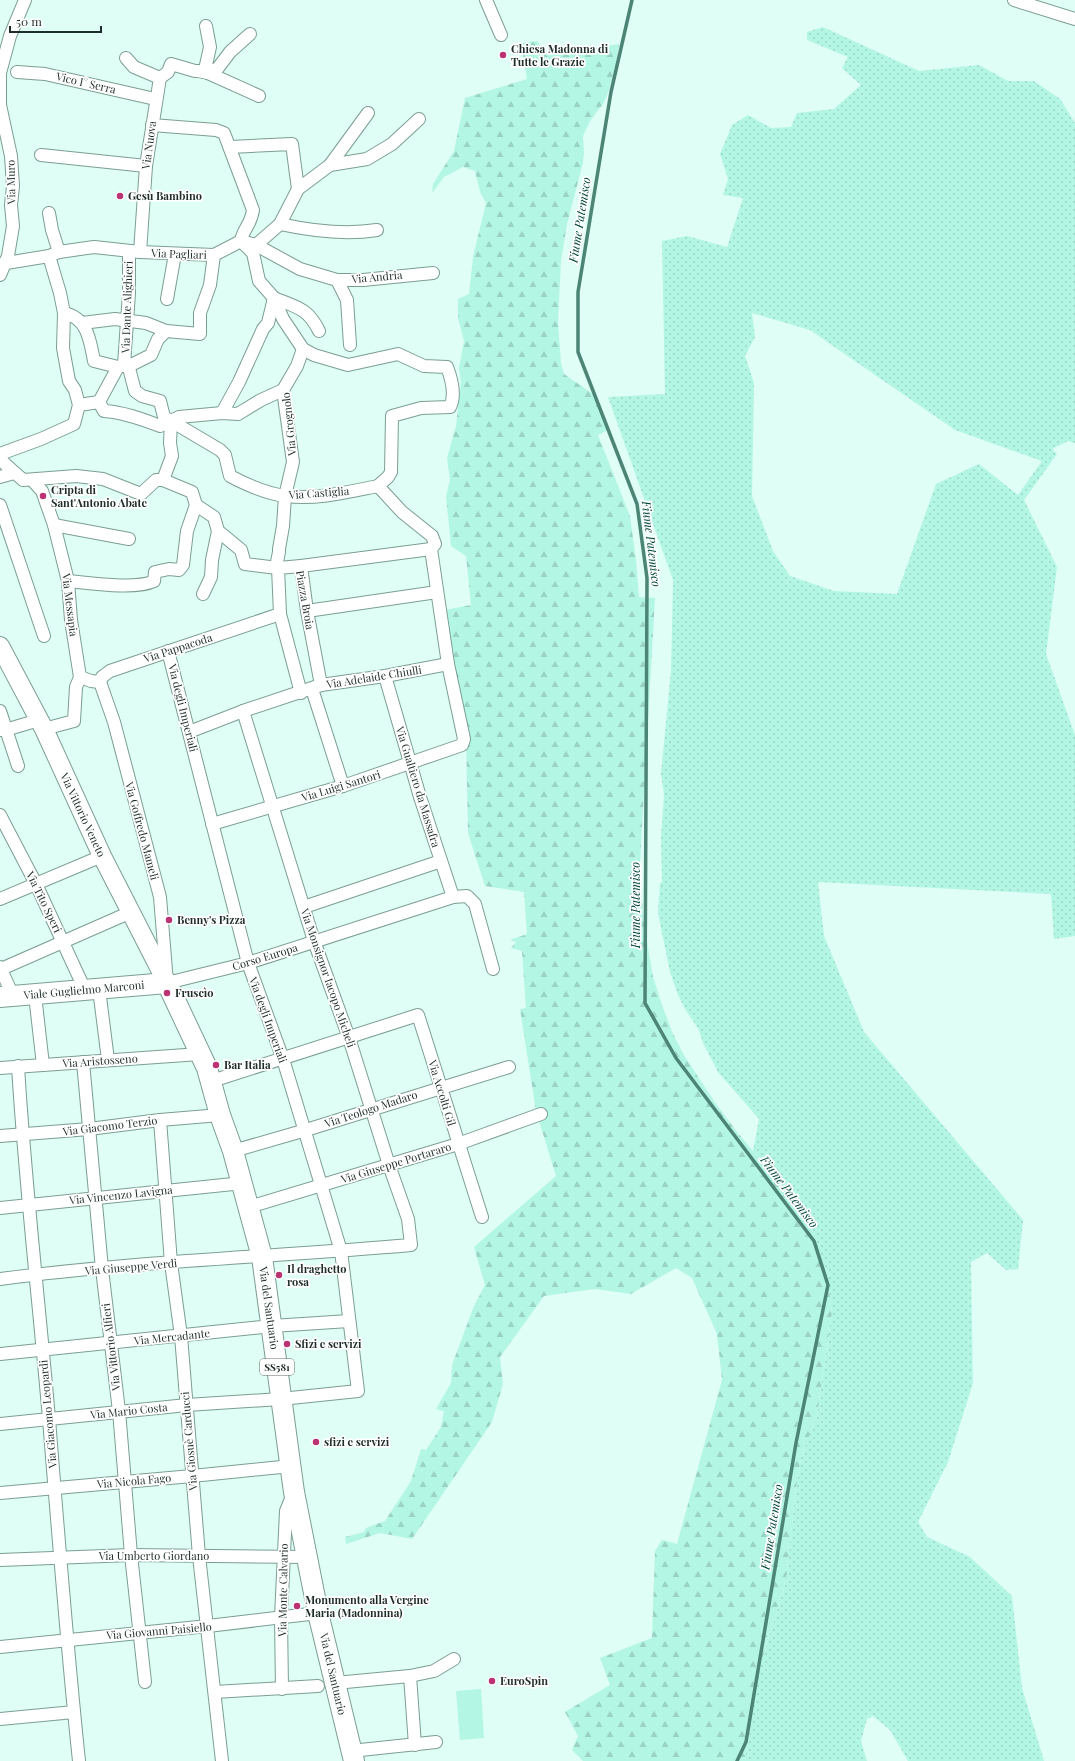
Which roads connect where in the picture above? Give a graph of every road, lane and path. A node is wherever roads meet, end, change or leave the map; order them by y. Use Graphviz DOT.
graph roads {
  1 [pos="25,0"];
  2 [pos="486,0"];
  3 [pos="1014,0"];
  4 [pos="1075,19"];
  5 [pos="206,26"];
  6 [pos="250,34"];
  7 [pos="501,35"];
  8 [pos="126,58"];
  9 [pos="17,72"];
  10 [pos="200,72"];
  11 [pos="0,74"];
  12 [pos="160,78"];
  13 [pos="259,96"];
  14 [pos="155,99"];
  15 [pos="368,113"];
  16 [pos="419,119"];
  17 [pos="152,125"];
  18 [pos="230,147"];
  19 [pos="41,156"];
  20 [pos="330,165"];
  21 [pos="146,166"];
  22 [pos="298,188"];
  23 [pos="49,213"];
  24 [pos="280,224"];
  25 [pos="377,230"];
  26 [pos="241,241"];
  27 [pos="256,245"];
  28 [pos="134,252"];
  29 [pos="54,254"];
  30 [pos="175,254"];
  31 [pos="214,255"];
  32 [pos="1,268"];
  33 [pos="433,273"];
  34 [pos="337,280"];
  35 [pos="274,298"];
  36 [pos="167,299"];
  37 [pos="64,313"];
  38 [pos="127,320"];
  39 [pos="82,323"];
  40 [pos="166,331"];
  41 [pos="319,331"];
  42 [pos="350,345"];
  43 [pos="303,349"];
  44 [pos="121,366"];
  45 [pos="283,390"];
  46 [pos="99,402"];
  47 [pos="80,405"];
  48 [pos="222,413"];
  49 [pos="171,421"];
  50 [pos="0,454"];
  51 [pos="0,458"];
  52 [pos="14,473"];
  53 [pos="0,477"];
  54 [pos="33,480"];
  55 [pos="163,480"];
  56 [pos="378,486"];
  57 [pos="285,496"];
  58 [pos="0,505"];
  59 [pos="196,505"];
  60 [pos="54,525"];
  61 [pos="218,531"];
  62 [pos="129,539"];
  63 [pos="431,549"];
  64 [pos="301,566"];
  65 [pos="278,568"];
  66 [pos="68,582"];
  67 [pos="437,592"];
  68 [pos="203,594"];
  69 [pos="307,610"];
  70 [pos="280,614"];
  71 [pos="44,636"];
  72 [pos="0,646"];
  73 [pos="168,651"];
  74 [pos="448,664"];
  75 [pos="385,676"];
  76 [pos="80,677"];
  77 [pos="100,682"];
  78 [pos="311,689"];
  79 [pos="0,711"];
  80 [pos="242,711"];
  81 [pos="41,725"];
  82 [pos="3,730"];
  83 [pos="189,732"];
  84 [pos="410,764"];
  85 [pos="18,766"];
  86 [pos="343,786"];
  87 [pos="272,806"];
  88 [pos="1,821"];
  89 [pos="212,824"];
  90 [pos="102,856"];
  91 [pos="441,861"];
  92 [pos="36,884"];
  93 [pos="453,897"];
  94 [pos="0,899"];
  95 [pos="304,907"];
  96 [pos="131,912"];
  97 [pos="63,941"];
  98 [pos="314,941"];
  99 [pos="248,963"];
  100 [pos="0,968"];
  101 [pos="493,969"];
  102 [pos="167,983"];
  103 [pos="92,989"];
  104 [pos="35,995"];
  105 [pos="7,996"];
  106 [pos="349,1038"];
  107 [pos="200,1054"];
  108 [pos="283,1059"];
  109 [pos="108,1060"];
  110 [pos="83,1062"];
  111 [pos="43,1065"];
  112 [pos="18,1066"];
  113 [pos="509,1067"];
  114 [pos="0,1068"];
  115 [pos="212,1081"];
  116 [pos="440,1087"];
  117 [pos="372,1109"];
  118 [pos="541,1114"];
  119 [pos="220,1115"];
  120 [pos="160,1120"];
  121 [pos="89,1129"];
  122 [pos="306,1130"];
  123 [pos="22,1134"];
  124 [pos="0,1136"];
  125 [pos="458,1144"];
  126 [pos="233,1151"];
  127 [pos="389,1165"];
  128 [pos="242,1183"];
  129 [pos="322,1186"];
  130 [pos="166,1191"];
  131 [pos="95,1198"];
  132 [pos="28,1206"];
  133 [pos="249,1207"];
  134 [pos="0,1208"];
  135 [pos="482,1217"];
  136 [pos="411,1245"];
  137 [pos="341,1251"];
  138 [pos="262,1257"];
  139 [pos="172,1263"];
  140 [pos="102,1269"];
  141 [pos="35,1275"];
  142 [pos="0,1279"];
  143 [pos="349,1321"];
  144 [pos="272,1326"];
  145 [pos="181,1336"];
  146 [pos="110,1343"];
  147 [pos="43,1349"];
  148 [pos="0,1354"];
  149 [pos="358,1391"];
  150 [pos="281,1399"];
  151 [pos="187,1404"];
  152 [pos="119,1411"];
  153 [pos="49,1419"];
  154 [pos="0,1424"];
  155 [pos="291,1466"];
  156 [pos="192,1476"];
  157 [pos="125,1482"];
  158 [pos="54,1488"];
  159 [pos="294,1492"];
  160 [pos="0,1493"];
  161 [pos="131,1555"];
  162 [pos="199,1556"];
  163 [pos="308,1556"];
  164 [pos="283,1557"];
  165 [pos="59,1558"];
  166 [pos="0,1560"];
  167 [pos="318,1613"];
  168 [pos="281,1617"];
  169 [pos="208,1626"];
  170 [pos="139,1632"];
  171 [pos="68,1639"];
  172 [pos="0,1647"];
  173 [pos="454,1659"];
  174 [pos="410,1676"];
  175 [pos="145,1682"];
  176 [pos="326,1685"];
  177 [pos="282,1689"];
  178 [pos="215,1692"];
  179 [pos="74,1712"];
  180 [pos="0,1719"];
  181 [pos="436,1742"];
  182 [pos="415,1745"];
  183 [pos="352,1756"];
  184 [pos="79,1761"];
  185 [pos="222,1761"];
  1 -- 11 [label="street, Via Muro"];
  2 -- 7 [label="street"];
  3 -- 4 [label="street"];
  5 -- 10 [label="street"];
  6 -- 10 [label="street"];
  8 -- 12 [label="street"];
  9 -- 14 [label="street, Vico I° Serra"];
  10 -- 12 [label="street"];
  10 -- 13 [label="street"];
  11 -- 32 [label="street, Via Muro"];
  12 -- 14 [label="street, Via Nuova"];
  14 -- 17 [label="street, Via Nuova"];
  15 -- 20 [label="street"];
  16 -- 20 [label="street"];
  17 -- 18 [label="street"];
  17 -- 21 [label="street, Via Nuova"];
  18 -- 22 [label="street"];
  18 -- 26 [label="street"];
  19 -- 21 [label="street"];
  20 -- 22 [label="street"];
  21 -- 28 [label="street, Via Nuova"];
  22 -- 24 [label="street"];
  23 -- 29 [label="street"];
  24 -- 25 [label="street"];
  24 -- 27 [label="street"];
  26 -- 27 [label="street"];
  26 -- 31 [label="street, Via Pagliari"];
  26 -- 35 [label="street"];
  27 -- 34 [label="street, Via Andria"];
  28 -- 29 [label="street, Via Pagliari"];
  28 -- 30 [label="street, Via Pagliari"];
  28 -- 38 [label="street, Via Dante Alighieri"];
  29 -- 32 [label="street, Via Pagliari"];
  29 -- 37 [label="street"];
  30 -- 31 [label="street, Via Pagliari"];
  30 -- 36 [label="street"];
  31 -- 40 [label="street"];
  33 -- 34 [label="street, Via Andria"];
  34 -- 42 [label="street"];
  35 -- 41 [label="street"];
  35 -- 43 [label="street"];
  35 -- 48 [label="street"];
  37 -- 39 [label="street"];
  37 -- 47 [label="street"];
  38 -- 39 [label="street"];
  38 -- 40 [label="street"];
  38 -- 44 [label="street, Via Dante Alighieri"];
  39 -- 44 [label="street"];
  40 -- 44 [label="street"];
  43 -- 45 [label="street, Via Grognolo"];
  43 -- 56 [label="street"];
  44 -- 46 [label="street, Via Dante Alighieri"];
  44 -- 49 [label="street"];
  45 -- 48 [label="street"];
  45 -- 57 [label="street, Via Grognolo"];
  46 -- 47 [label="street"];
  46 -- 49 [label="street"];
  47 -- 50 [label="street"];
  48 -- 49 [label="street"];
  49 -- 55 [label="street"];
  49 -- 57 [label="street, Via Castiglia"];
  51 -- 52 [label="street"];
  52 -- 53 [label="street"];
  52 -- 54 [label="street"];
  54 -- 55 [label="street"];
  54 -- 60 [label="street, Via Messapia"];
  55 -- 59 [label="street"];
  56 -- 57 [label="street, Via Castiglia"];
  56 -- 63 [label="street"];
  57 -- 65 [label="street, Via Grognolo"];
  58 -- 71 [label="street"];
  59 -- 61 [label="street"];
  59 -- 66 [label="street"];
  60 -- 62 [label="street"];
  60 -- 66 [label="street, Via Messapia"];
  61 -- 65 [label="street"];
  61 -- 68 [label="street"];
  63 -- 64 [label="street"];
  63 -- 67 [label="street"];
  64 -- 65 [label="street, Piazza Broia"];
  64 -- 69 [label="street, Piazza Broia"];
  65 -- 70 [label="street, Piazza Broia"];
  66 -- 76 [label="street, Via Messapia"];
  67 -- 69 [label="street"];
  67 -- 74 [label="street"];
  69 -- 78 [label="street, Piazza Broia"];
  70 -- 73 [label="street, Via Pappacoda"];
  70 -- 78 [label="street, Piazza Broia"];
  72 -- 81 [label="street, Via Vittorio Veneto"];
  73 -- 77 [label="street, Via Pappacoda"];
  73 -- 83 [label="street, Via degli Imperiali"];
  74 -- 75 [label="street, Via Adelaide Chiulli"];
  74 -- 84 [label="street, Via Luigi Santori"];
  75 -- 78 [label="street, Via Adelaide Chiulli"];
  75 -- 84 [label="street, Via Gualtiero da Massafra"];
  76 -- 77 [label="street"];
  76 -- 81 [label="street, Via Messapia"];
  77 -- 102 [label="street, Via Goffredo Mameli"];
  78 -- 80 [label="street, Via Adelaide Chiulli"];
  78 -- 86 [label="street"];
  79 -- 82 [label="street"];
  80 -- 83 [label="street, Via Adelaide Chiulli"];
  80 -- 87 [label="street, Via Monsignor Iacopo Micheli"];
  81 -- 82 [label="street"];
  81 -- 90 [label="street, Via Vittorio Veneto"];
  82 -- 85 [label="street"];
  83 -- 89 [label="street, Via degli Imperiali"];
  84 -- 86 [label="street, Via Luigi Santori"];
  84 -- 91 [label="street, Via Gualtiero da Massafra"];
  86 -- 87 [label="street, Via Luigi Santori"];
  87 -- 89 [label="street, Via Luigi Santori"];
  87 -- 95 [label="street, Via Monsignor Iacopo Micheli"];
  88 -- 92 [label="street, Via Tito Speri"];
  89 -- 99 [label="street, Via degli Imperiali"];
  90 -- 92 [label="street"];
  90 -- 96 [label="street, Via Vittorio Veneto"];
  91 -- 93 [label="street, Via Gualtiero da Massafra"];
  91 -- 95 [label="street"];
  92 -- 94 [label="street"];
  92 -- 97 [label="street, Via Tito Speri"];
  93 -- 98 [label="street, Corso Europa"];
  93 -- 101 [label="street"];
  95 -- 98 [label="street, Via Monsignor Iacopo Micheli"];
  96 -- 97 [label="street"];
  96 -- 102 [label="street, Via Vittorio Veneto"];
  97 -- 100 [label="street"];
  97 -- 103 [label="street, Via Tito Speri"];
  98 -- 99 [label="street, Corso Europa"];
  98 -- 106 [label="street, Via Monsignor Iacopo Micheli"];
  99 -- 102 [label="street, Corso Europa"];
  99 -- 108 [label="street, Via degli Imperiali"];
  100 -- 105 [label="street"];
  102 -- 103 [label="main road, Viale Guglielmo Marconi"];
  102 -- 107 [label="main road, Via del Santuario / SS581"];
  103 -- 104 [label="main road, Viale Guglielmo Marconi"];
  103 -- 109 [label="street, Via Tito Speri"];
  104 -- 105 [label="main road, Viale Guglielmo Marconi"];
  104 -- 111 [label="street"];
  106 -- 108 [label="street"];
  106 -- 116 [label="street, Via Accolti Gil"];
  106 -- 117 [label="street, Via Monsignor Iacopo Micheli"];
  107 -- 109 [label="street, Via Aristosseno"];
  107 -- 115 [label="main road, Via del Santuario / SS581"];
  108 -- 115 [label="street"];
  108 -- 122 [label="street, Via degli Imperiali"];
  109 -- 110 [label="street, Via Aristosseno"];
  110 -- 111 [label="street, Via Aristosseno"];
  110 -- 121 [label="street, Via Vittorio Alfieri"];
  111 -- 112 [label="street, Via Aristosseno"];
  112 -- 114 [label="street, Via Aristosseno"];
  112 -- 123 [label="street, Via Giacomo Leopardi"];
  113 -- 116 [label="street, Via Teologo Madaro"];
  115 -- 119 [label="main road, Via del Santuario / SS581"];
  116 -- 117 [label="street, Via Teologo Madaro"];
  116 -- 125 [label="street, Via Accolti Gil"];
  117 -- 122 [label="street, Via Teologo Madaro"];
  117 -- 127 [label="street, Via Monsignor Iacopo Micheli"];
  118 -- 125 [label="street, Via Giuseppe Portararo"];
  119 -- 120 [label="street, Via Giacomo Terzio"];
  119 -- 126 [label="main road, Via del Santuario / SS581"];
  120 -- 121 [label="street, Via Giacomo Terzio"];
  120 -- 130 [label="street, Via Giosuè Carducci"];
  121 -- 123 [label="street, Via Giacomo Terzio"];
  121 -- 131 [label="street, Via Vittorio Alfieri"];
  122 -- 126 [label="street, Via Teologo Madaro"];
  122 -- 129 [label="street, Via degli Imperiali"];
  123 -- 124 [label="street, Via Giacomo Terzio"];
  123 -- 132 [label="street, Via Giacomo Leopardi"];
  125 -- 127 [label="street, Via Giuseppe Portararo"];
  125 -- 135 [label="street, Via Accolti Gil"];
  126 -- 128 [label="main road, Via del Santuario / SS581"];
  127 -- 129 [label="street, Via Giuseppe Portararo"];
  127 -- 136 [label="street, Via Monsignor Iacopo Micheli"];
  128 -- 130 [label="street, Via Vincenzo Lavigna"];
  128 -- 133 [label="main road, Via del Santuario / SS581"];
  129 -- 133 [label="street, Via Giuseppe Portararo"];
  129 -- 137 [label="street, Via degli Imperiali"];
  130 -- 131 [label="street, Via Vincenzo Lavigna"];
  130 -- 139 [label="street, Via Giosuè Carducci"];
  131 -- 132 [label="street, Via Vincenzo Lavigna"];
  131 -- 140 [label="street, Via Vittorio Alfieri"];
  132 -- 134 [label="street, Via Vincenzo Lavigna"];
  132 -- 141 [label="street, Via Giacomo Leopardi"];
  133 -- 138 [label="main road, Via del Santuario / SS581"];
  136 -- 137 [label="street, Via Giuseppe Verdi"];
  137 -- 138 [label="street, Via Giuseppe Verdi"];
  137 -- 143 [label="street, Via degli Imperiali"];
  138 -- 139 [label="street, Via Giuseppe Verdi"];
  138 -- 144 [label="main road, Via del Santuario / SS581"];
  139 -- 140 [label="street, Via Giuseppe Verdi"];
  139 -- 145 [label="street, Via Giosuè Carducci"];
  140 -- 141 [label="street, Via Giuseppe Verdi"];
  140 -- 146 [label="street, Via Vittorio Alfieri"];
  141 -- 142 [label="street, Via Giuseppe Verdi"];
  141 -- 147 [label="street, Via Giacomo Leopardi"];
  143 -- 144 [label="street, Via Mercadante"];
  143 -- 149 [label="street, Via degli Imperiali"];
  144 -- 145 [label="street, Via Mercadante"];
  144 -- 150 [label="main road, Via del Santuario / SS581"];
  145 -- 146 [label="street, Via Mercadante"];
  145 -- 151 [label="street, Via Giosuè Carducci"];
  146 -- 147 [label="street, Via Mercadante"];
  146 -- 152 [label="street, Via Vittorio Alfieri"];
  147 -- 148 [label="street, Via Mercadante"];
  147 -- 153 [label="street, Via Giacomo Leopardi"];
  149 -- 150 [label="street, Via Mario Costa"];
  150 -- 151 [label="street, Via Mario Costa"];
  150 -- 155 [label="main road, Via del Santuario / SS581"];
  151 -- 152 [label="street, Via Mario Costa"];
  151 -- 156 [label="street, Via Giosuè Carducci"];
  152 -- 153 [label="street, Via Mario Costa"];
  152 -- 157 [label="street, Via Vittorio Alfieri"];
  153 -- 154 [label="street, Via Mario Costa"];
  153 -- 158 [label="street, Via Giacomo Leopardi"];
  155 -- 156 [label="street, Via Nicola Fago"];
  155 -- 159 [label="main road, Via del Santuario / SS581"];
  156 -- 157 [label="street, Via Nicola Fago"];
  156 -- 162 [label="street, Via Giosuè Carducci"];
  157 -- 158 [label="street, Via Nicola Fago"];
  157 -- 161 [label="street, Via Vittorio Alfieri"];
  158 -- 160 [label="street, Via Nicola Fago"];
  158 -- 165 [label="street, Via Giacomo Leopardi"];
  159 -- 163 [label="main road, Via del Santuario / SS581"];
  159 -- 164 [label="street, Via Monte Calvario"];
  161 -- 162 [label="street, Via Umberto Giordano"];
  161 -- 165 [label="street, Via Umberto Giordano"];
  161 -- 170 [label="street, Via Vittorio Alfieri"];
  162 -- 164 [label="street, Via Umberto Giordano"];
  162 -- 169 [label="street, Via Giosuè Carducci"];
  163 -- 164 [label="street, Via Umberto Giordano"];
  163 -- 167 [label="main road, Via del Santuario / SS581"];
  164 -- 168 [label="street, Via Monte Calvario"];
  165 -- 166 [label="street, Via Umberto Giordano"];
  165 -- 171 [label="street, Via Giacomo Leopardi"];
  167 -- 168 [label="street, Via Giovanni Paisiello"];
  167 -- 176 [label="main road, Via del Santuario / SS581"];
  168 -- 169 [label="street, Via Giovanni Paisiello"];
  168 -- 177 [label="street, Via Monte Calvario"];
  169 -- 170 [label="street, Via Giovanni Paisiello"];
  169 -- 178 [label="street, Via Giosuè Carducci"];
  170 -- 171 [label="street, Via Giovanni Paisiello"];
  170 -- 175 [label="street, Via Vittorio Alfieri"];
  171 -- 172 [label="street, Via Giovanni Paisiello"];
  171 -- 179 [label="street, Via Giacomo Leopardi"];
  173 -- 174 [label="street"];
  174 -- 176 [label="street"];
  174 -- 182 [label="street"];
  176 -- 177 [label="street"];
  176 -- 183 [label="main road, Via del Santuario / SS581"];
  177 -- 178 [label="street"];
  178 -- 185 [label="street, Via Giosuè Carducci"];
  179 -- 180 [label="street"];
  179 -- 184 [label="street, Via Giacomo Leopardi"];
  181 -- 182 [label="street"];
  182 -- 183 [label="street"];
}
